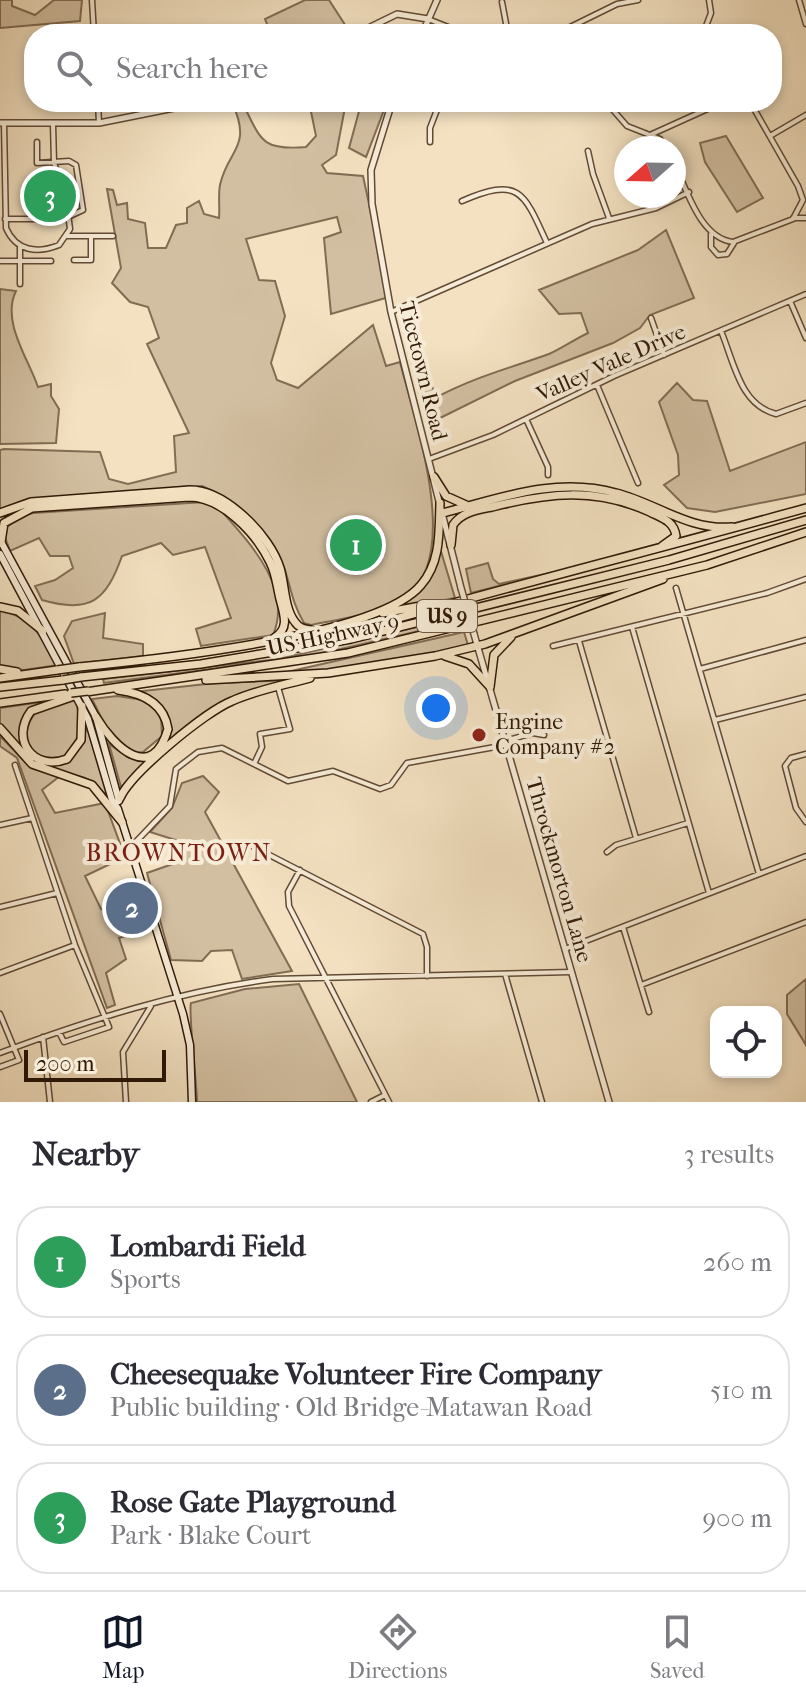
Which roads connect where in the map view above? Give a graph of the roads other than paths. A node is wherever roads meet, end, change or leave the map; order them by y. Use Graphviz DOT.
graph roads {
  1 [pos="92,0"];
  2 [pos="437,0"];
  3 [pos="638,0"];
  4 [pos="709,0"];
  5 [pos="799,0"];
  6 [pos="502,2"];
  7 [pos="428,19"];
  8 [pos="94,24"];
  9 [pos="376,24"];
  10 [pos="426,24"];
  11 [pos="441,24"];
  12 [pos="506,24"];
  13 [pos="576,24"];
  14 [pos="707,24"];
  15 [pos="806,24"];
  16 [pos="98,112"];
  17 [pos="154,112"];
  18 [pos="389,112"];
  19 [pos="436,112"];
  20 [pos="615,112"];
  21 [pos="701,112"];
  22 [pos="754,112"];
  23 [pos="806,115"];
  24 [pos="2,123"];
  25 [pos="99,123"];
  26 [pos="53,124"];
  27 [pos="650,135"];
  28 [pos="770,136"];
  29 [pos="37,142"];
  30 [pos="430,142"];
  31 [pos="588,151"];
  32 [pos="54,163"];
  33 [pos="2,179"];
  34 [pos="686,186"];
  35 [pos="37,191"];
  36 [pos="689,192"];
  37 [pos="804,199"];
  38 [pos="462,201"];
  39 [pos="70,216"];
  40 [pos="609,218"];
  41 [pos="793,218"];
  42 [pos="806,218"];
  43 [pos="5,219"];
  44 [pos="710,232"];
  45 [pos="68,236"];
  46 [pos="91,236"];
  47 [pos="113,236"];
  48 [pos="735,241"];
  49 [pos="547,243"];
  50 [pos="20,247"];
  51 [pos="74,260"];
  52 [pos="0,261"];
  53 [pos="20,261"];
  54 [pos="51,261"];
  55 [pos="20,284"];
  56 [pos="806,294"];
  57 [pos="790,301"];
  58 [pos="391,312"];
  59 [pos="651,318"];
  60 [pos="721,331"];
  61 [pos="806,338"];
  62 [pos="664,355"];
  63 [pos="597,385"];
  64 [pos="806,403"];
  65 [pos="526,419"];
  66 [pos="429,459"];
  67 [pos="548,475"];
  68 [pos="434,477"];
  69 [pos="638,483"];
  70 [pos="440,503"];
  71 [pos="472,505"];
  72 [pos="806,508"];
  73 [pos="0,513"];
  74 [pos="443,513"];
  75 [pos="777,516"];
  76 [pos="806,520"];
  77 [pos="806,532"];
  78 [pos="1,541"];
  79 [pos="451,545"];
  80 [pos="645,553"];
  81 [pos="0,554"];
  82 [pos="707,565"];
  83 [pos="806,579"];
  84 [pos="676,588"];
  85 [pos="461,599"];
  86 [pos="0,607"];
  87 [pos="684,614"];
  88 [pos="353,619"];
  89 [pos="632,627"];
  90 [pos="313,630"];
  91 [pos="43,631"];
  92 [pos="516,633"];
  93 [pos="806,640"];
  94 [pos="579,641"];
  95 [pos="265,643"];
  96 [pos="478,646"];
  97 [pos="553,646"];
  98 [pos="283,653"];
  99 [pos="435,656"];
  100 [pos="0,669"];
  101 [pos="700,669"];
  102 [pos="36,672"];
  103 [pos="328,673"];
  104 [pos="0,678"];
  105 [pos="165,682"];
  106 [pos="0,687"];
  107 [pos="278,687"];
  108 [pos="490,687"];
  109 [pos="108,689"];
  110 [pos="72,695"];
  111 [pos="806,697"];
  112 [pos="0,703"];
  113 [pos="82,706"];
  114 [pos="96,717"];
  115 [pos="715,720"];
  116 [pos="0,728"];
  117 [pos="544,735"];
  118 [pos="506,743"];
  119 [pos="806,754"];
  120 [pos="254,764"];
  121 [pos="15,765"];
  122 [pos="120,798"];
  123 [pos="118,809"];
  124 [pos="32,818"];
  125 [pos="122,822"];
  126 [pos="806,822"];
  127 [pos="688,823"];
  128 [pos="0,825"];
  129 [pos="636,838"];
  130 [pos="239,844"];
  131 [pos="130,848"];
  132 [pos="607,852"];
  133 [pos="806,856"];
  134 [pos="300,870"];
  135 [pos="759,874"];
  136 [pos="57,893"];
  137 [pos="709,893"];
  138 [pos="0,907"];
  139 [pos="806,922"];
  140 [pos="623,927"];
  141 [pos="75,945"];
  142 [pos="565,949"];
  143 [pos="571,972"];
  144 [pos="0,973"];
  145 [pos="505,974"];
  146 [pos="427,976"];
  147 [pos="326,979"];
  148 [pos="641,985"];
  149 [pos="178,998"];
  150 [pos="151,1006"];
  151 [pos="649,1012"];
  152 [pos="0,1014"];
  153 [pos="105,1018"];
  154 [pos="59,1032"];
  155 [pos="43,1037"];
  156 [pos="14,1047"];
  157 [pos="0,1053"];
  158 [pos="0,1067"];
  159 [pos="385,1095"];
  160 [pos="50,1102"];
  161 [pos="126,1102"];
  162 [pos="192,1102"];
  163 [pos="371,1102"];
  164 [pos="389,1102"];
  165 [pos="542,1102"];
  166 [pos="609,1102"];
  1 -- 8 [label="street"];
  2 -- 7 [label="street"];
  3 -- 13 [label="street"];
  4 -- 14 [label="street"];
  5 -- 15 [label="street"];
  6 -- 12 [label="street"];
  7 -- 9 [label="street"];
  7 -- 10 [label="street"];
  7 -- 11 [label="street"];
  16 -- 25 [label="street"];
  17 -- 25 [label="street"];
  18 -- 58 [label="street, Ticetown Road"];
  19 -- 30 [label="street"];
  20 -- 27 [label="street"];
  21 -- 27 [label="street"];
  22 -- 28 [label="street"];
  23 -- 28 [label="street"];
  24 -- 26 [label="street"];
  24 -- 33 [label="street"];
  25 -- 26 [label="street"];
  26 -- 32 [label="street"];
  28 -- 37 [label="street"];
  29 -- 32 [label="street"];
  31 -- 40 [label="street"];
  32 -- 39 [label="street"];
  32 -- 39 [label="street"];
  33 -- 43 [label="street"];
  34 -- 36 [label="street"];
  35 -- 43 [label="street"];
  36 -- 40 [label="street"];
  36 -- 44 [label="street"];
  37 -- 41 [label="street"];
  38 -- 49 [label="street"];
  39 -- 45 [label="street"];
  40 -- 49 [label="street"];
  41 -- 42 [label="street"];
  41 -- 48 [label="street"];
  43 -- 50 [label="street"];
  44 -- 48 [label="street"];
  44 -- 48 [label="street"];
  45 -- 46 [label="street"];
  45 -- 50 [label="street"];
  46 -- 47 [label="street"];
  46 -- 51 [label="street"];
  49 -- 58 [label="street"];
  50 -- 53 [label="street"];
  52 -- 53 [label="street"];
  53 -- 54 [label="street"];
  53 -- 55 [label="street"];
  56 -- 57 [label="street, Valley Vale Drive"];
  57 -- 60 [label="street, Valley Vale Drive"];
  57 -- 61 [label="street"];
  58 -- 66 [label="street, Ticetown Road"];
  59 -- 62 [label="street"];
  60 -- 62 [label="street, Valley Vale Drive"];
  60 -- 64 [label="street"];
  62 -- 63 [label="street, Valley Vale Drive"];
  63 -- 65 [label="street, Valley Vale Drive"];
  63 -- 69 [label="street"];
  65 -- 66 [label="street, Valley Vale Drive"];
  65 -- 67 [label="street"];
  66 -- 68 [label="street, Ticetown Road"];
  68 -- 70 [label="street, Ticetown Road"];
  68 -- 71 [label="highway"];
  70 -- 74 [label="street, Ticetown Road"];
  70 -- 88 [label="highway"];
  71 -- 74 [label="highway"];
  71 -- 75 [label="highway"];
  72 -- 75 [label="highway"];
  73 -- 90 [label="highway"];
  74 -- 79 [label="street, Ticetown Road"];
  75 -- 80 [label="highway"];
  76 -- 98 [label="highway, US Highway 9 / US 9"];
  77 -- 82 [label="highway, US Highway 9 / US 9"];
  78 -- 95 [label="highway"];
  78 -- 114 [label="main road"];
  79 -- 80 [label="highway"];
  79 -- 96 [label="street, Ticetown Road, bridge"];
  80 -- 85 [label="highway"];
  81 -- 91 [label="main road"];
  82 -- 92 [label="highway"];
  82 -- 105 [label="highway, US Highway 9 / US 9"];
  83 -- 87 [label="street"];
  84 -- 87 [label="street"];
  85 -- 88 [label="highway"];
  85 -- 98 [label="highway"];
  86 -- 91 [label="highway"];
  87 -- 89 [label="street"];
  87 -- 101 [label="street"];
  88 -- 90 [label="highway"];
  89 -- 94 [label="street"];
  89 -- 127 [label="street"];
  90 -- 95 [label="highway"];
  91 -- 113 [label="main road"];
  92 -- 96 [label="highway"];
  92 -- 108 [label="highway"];
  93 -- 101 [label="street"];
  94 -- 97 [label="street"];
  94 -- 129 [label="street"];
  95 -- 102 [label="highway, bridge"];
  96 -- 99 [label="highway"];
  96 -- 108 [label="street, Throckmorton Lane"];
  98 -- 106 [label="highway, US Highway 9 / US 9, bridge"];
  99 -- 103 [label="highway"];
  99 -- 108 [label="highway"];
  100 -- 102 [label="highway"];
  101 -- 115 [label="street"];
  102 -- 104 [label="highway"];
  103 -- 105 [label="highway"];
  103 -- 107 [label="highway"];
  105 -- 109 [label="highway, US Highway 9 / US 9"];
  107 -- 120 [label="street"];
  107 -- 122 [label="highway"];
  108 -- 118 [label="street, Throckmorton Lane"];
  109 -- 110 [label="highway, US Highway 9 / US 9, bridge"];
  109 -- 114 [label="highway"];
  110 -- 112 [label="highway, US Highway 9 / US 9"];
  110 -- 113 [label="highway"];
  111 -- 115 [label="street"];
  113 -- 123 [label="main road"];
  114 -- 122 [label="main road"];
  115 -- 135 [label="street"];
  116 -- 125 [label="highway"];
  117 -- 118 [label="street"];
  118 -- 120 [label="street"];
  118 -- 142 [label="street, Throckmorton Lane"];
  119 -- 126 [label="street"];
  120 -- 131 [label="street"];
  121 -- 124 [label="street"];
  122 -- 123 [label="main road"];
  123 -- 125 [label="main road"];
  124 -- 128 [label="street"];
  124 -- 136 [label="street"];
  125 -- 131 [label="main road"];
  127 -- 129 [label="street"];
  127 -- 137 [label="street"];
  129 -- 132 [label="street"];
  130 -- 134 [label="street"];
  131 -- 149 [label="main road"];
  133 -- 135 [label="street"];
  134 -- 146 [label="street"];
  134 -- 147 [label="street"];
  135 -- 137 [label="street"];
  136 -- 138 [label="street"];
  136 -- 141 [label="street"];
  137 -- 140 [label="street"];
  139 -- 148 [label="street"];
  140 -- 142 [label="street"];
  140 -- 148 [label="street"];
  141 -- 144 [label="street"];
  141 -- 153 [label="street"];
  142 -- 143 [label="street, Throckmorton Lane"];
  143 -- 145 [label="street"];
  143 -- 166 [label="street, Throckmorton Lane"];
  145 -- 146 [label="street"];
  145 -- 165 [label="street"];
  146 -- 147 [label="street"];
  147 -- 149 [label="street"];
  147 -- 159 [label="street"];
  148 -- 151 [label="street"];
  149 -- 150 [label="street"];
  149 -- 162 [label="main road"];
  150 -- 153 [label="street"];
  150 -- 161 [label="street"];
  152 -- 156 [label="street"];
  153 -- 154 [label="street"];
  153 -- 154 [label="street"];
  154 -- 155 [label="street"];
  155 -- 156 [label="street"];
  155 -- 160 [label="street"];
  156 -- 157 [label="street"];
  156 -- 158 [label="street"];
  159 -- 163 [label="street"];
  159 -- 164 [label="street"];
}
